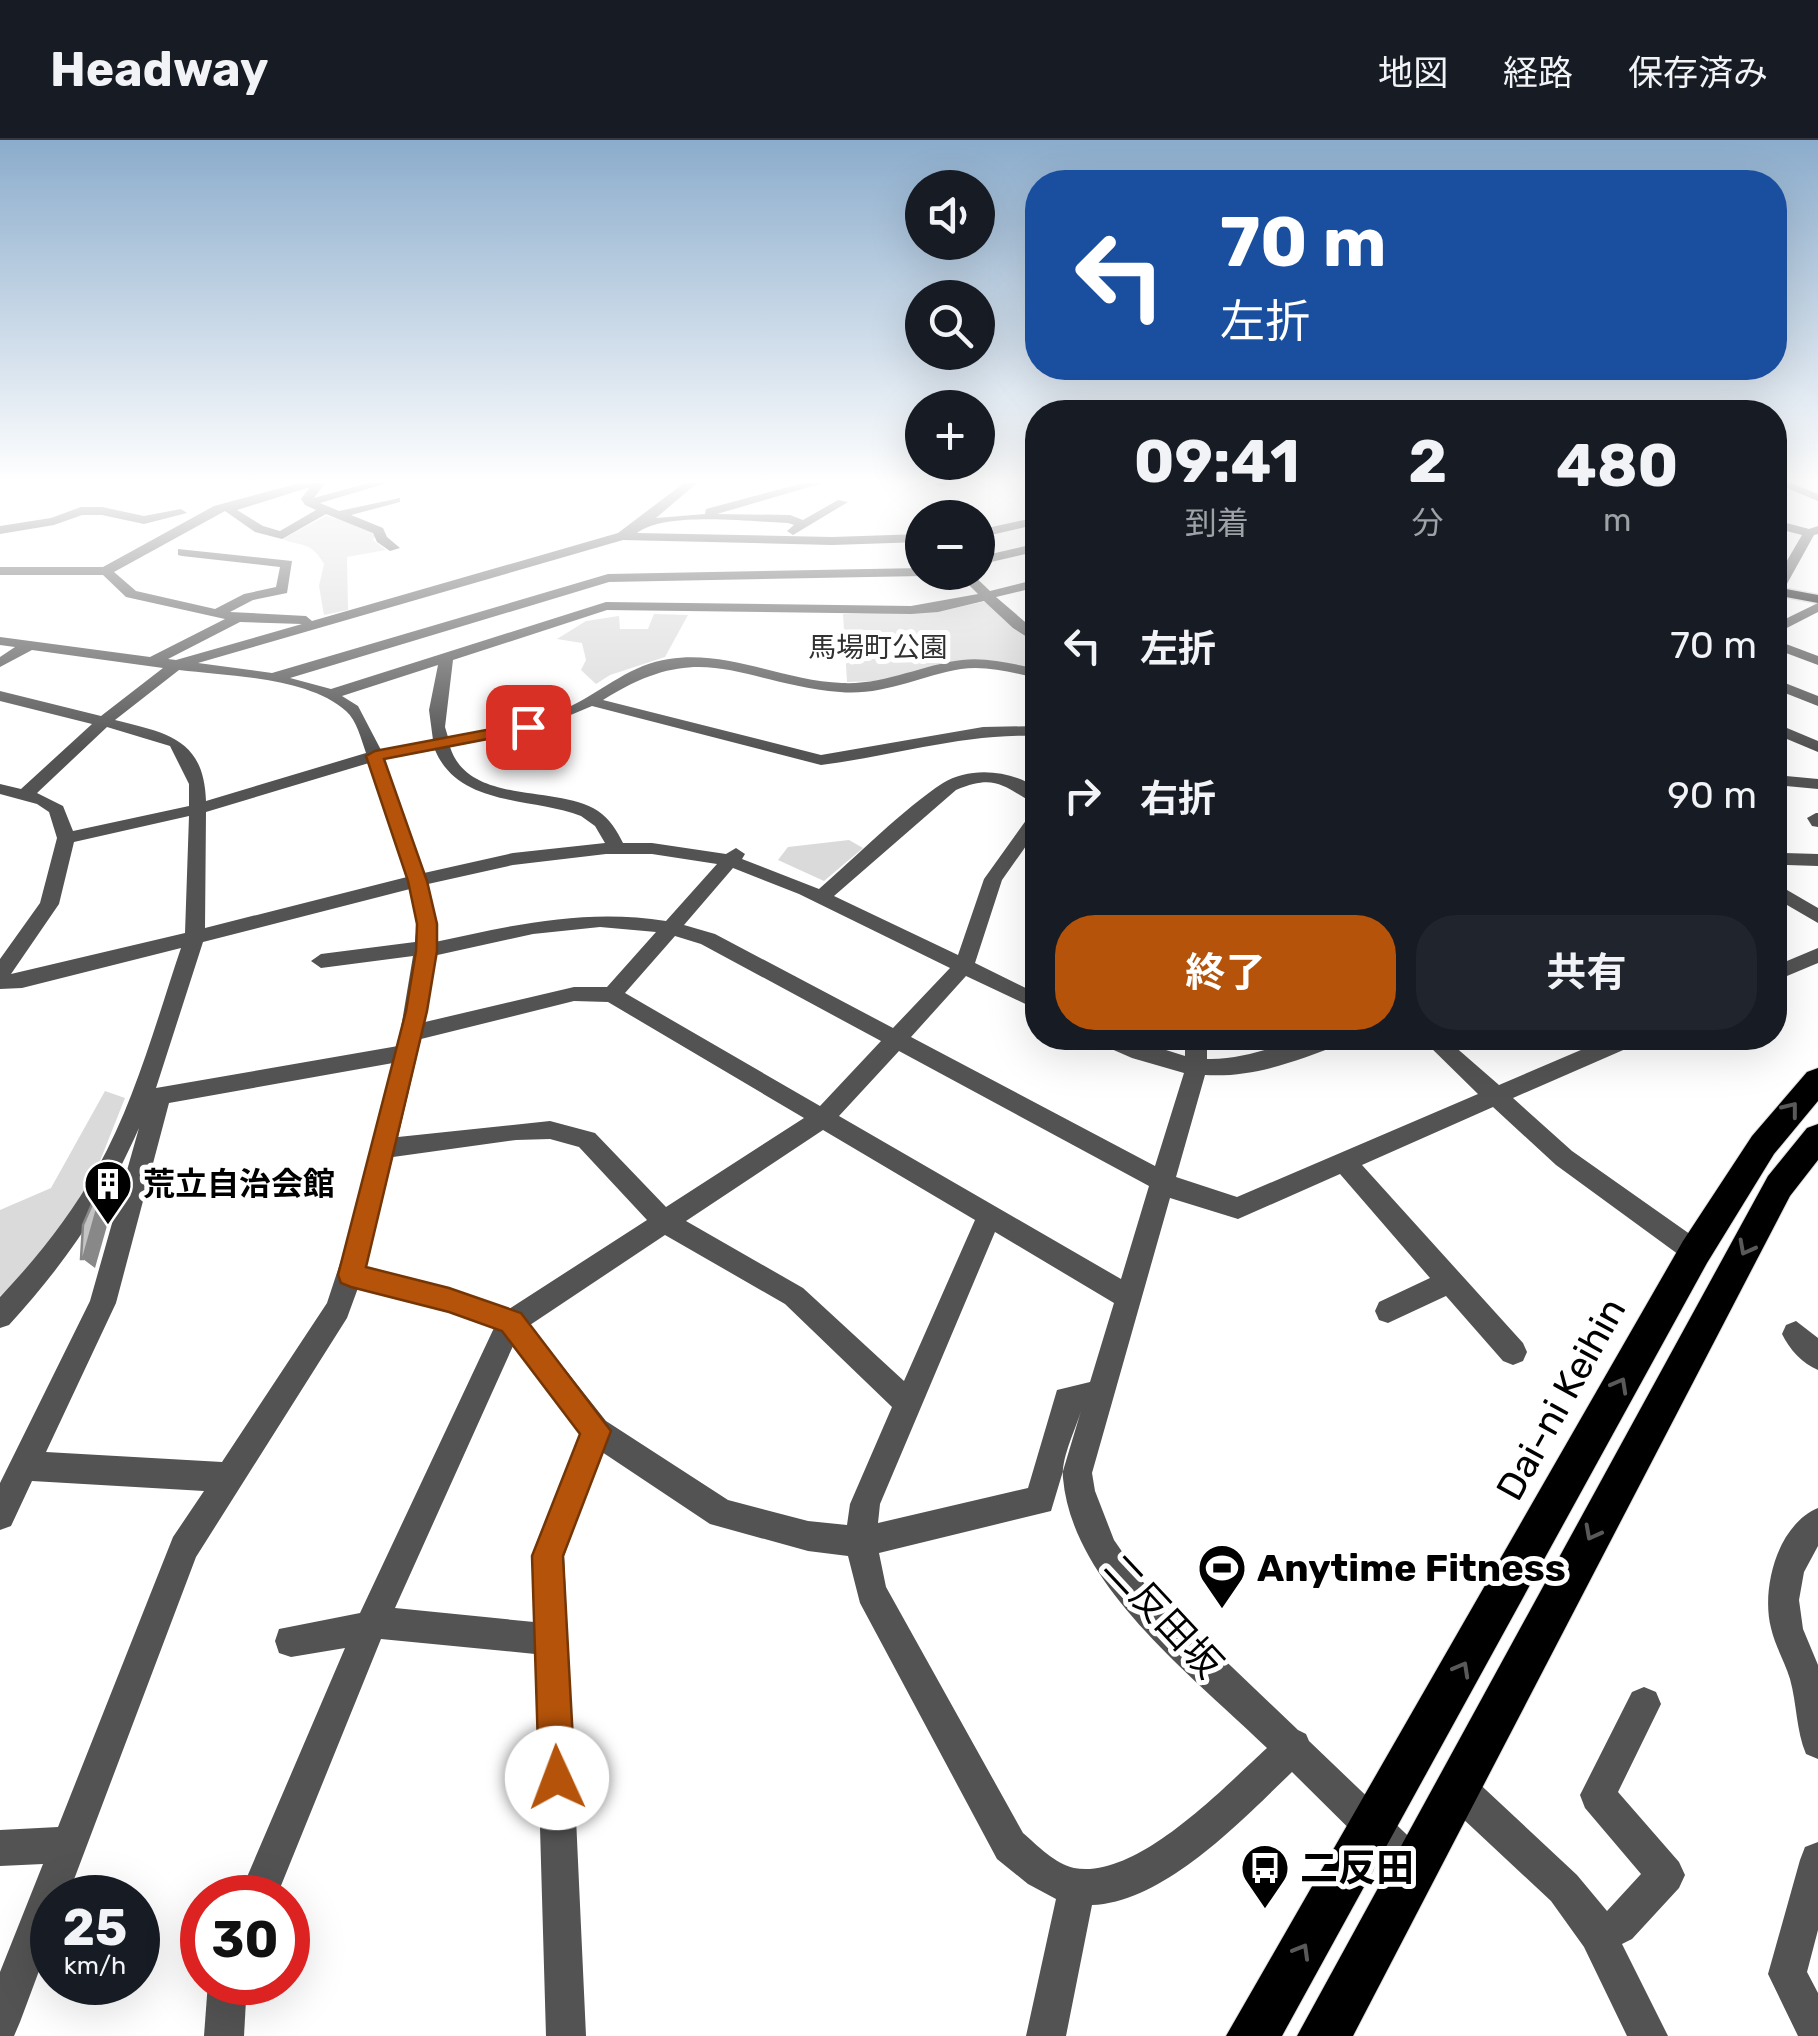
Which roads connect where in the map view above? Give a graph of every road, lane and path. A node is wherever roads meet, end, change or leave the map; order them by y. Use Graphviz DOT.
graph roads {
  1 [pos="286,571"];
  2 [pos="560,571"];
  3 [pos="560,571"];
  4 [pos="562,571"];
  5 [pos="565,571"];
  6 [pos="771,571"];
  7 [pos="0,572"];
  8 [pos="106,572"];
  9 [pos="905,572"];
  10 [pos="770,576"];
  11 [pos="1025,586"];
  12 [pos="984,590"];
  13 [pos="1787,593"];
  14 [pos="990,595"];
  15 [pos="1818,599"];
  16 [pos="606,606"];
  17 [pos="1818,607"];
  18 [pos="766,610"];
  19 [pos="217,613"];
  20 [pos="408,617"];
  21 [pos="238,618"];
  22 [pos="329,620"];
  23 [pos="1787,624"];
  24 [pos="1025,632"];
  25 [pos="0,641"];
  26 [pos="29,645"];
  27 [pos="1787,649"];
  28 [pos="446,658"];
  29 [pos="1818,661"];
  30 [pos="0,663"];
  31 [pos="163,663"];
  32 [pos="1025,672"];
  33 [pos="274,678"];
  34 [pos="1787,689"];
  35 [pos="332,694"];
  36 [pos="0,696"];
  37 [pos="589,701"];
  38 [pos="1818,702"];
  39 [pos="103,722"];
  40 [pos="1025,731"];
  41 [pos="1787,733"];
  42 [pos="443,746"];
  43 [pos="1818,747"];
  44 [pos="375,756"];
  45 [pos="821,760"];
  46 [pos="803,780"];
  47 [pos="1787,781"];
  48 [pos="1818,784"];
  49 [pos="1025,787"];
  50 [pos="0,789"];
  51 [pos="26,794"];
  52 [pos="197,809"];
  53 [pos="1025,834"];
  54 [pos="66,838"];
  55 [pos="616,848"];
  56 [pos="734,856"];
  57 [pos="1787,860"];
  58 [pos="1818,860"];
  59 [pos="418,881"];
  60 [pos="821,896"];
  61 [pos="1787,897"];
  62 [pos="1818,917"];
  63 [pos="671,926"];
  64 [pos="195,937"];
  65 [pos="426,949"];
  66 [pos="1818,955"];
  67 [pos="321,961"];
  68 [pos="964,966"];
  69 [pos="1787,969"];
  70 [pos="0,974"];
  71 [pos="0,982"];
  72 [pos="612,995"];
  73 [pos="1025,996"];
  74 [pos="896,1039"];
  75 [pos="407,1043"];
  76 [pos="1133,1050"];
  77 [pos="1196,1050"];
  78 [pos="1300,1050"];
  79 [pos="1446,1050"];
  80 [pos="1601,1050"];
  81 [pos="1196,1069"];
  82 [pos="1818,1080"];
  83 [pos="1497,1095"];
  84 [pos="150,1098"];
  85 [pos="824,1117"];
  86 [pos="1818,1137"];
  87 [pos="383,1149"];
  88 [pos="1346,1164"];
  89 [pos="1163,1181"];
  90 [pos="989,1217"];
  91 [pos="664,1221"];
  92 [pos="1695,1252"];
  93 [pos="351,1275"];
  94 [pos="1450,1281"];
  95 [pos="1131,1299"];
  96 [pos="1388,1311"];
  97 [pos="0,1316"];
  98 [pos="511,1322"];
  99 [pos="1796,1334"];
  100 [pos="1513,1352"];
  101 [pos="1818,1357"];
  102 [pos="1101,1394"];
  103 [pos="908,1403"];
  104 [pos="596,1431"];
  105 [pos="26,1466"];
  106 [pos="227,1478"];
  107 [pos="0,1515"];
  108 [pos="1818,1522"];
  109 [pos="861,1542"];
  110 [pos="371,1624"];
  111 [pos="551,1632"];
  112 [pos="290,1641"];
  113 [pos="1644,1704"];
  114 [pos="1818,1742"];
  115 [pos="1294,1746"];
  116 [pos="1458,1789"];
  117 [pos="1373,1827"];
  118 [pos="66,1845"];
  119 [pos="0,1848"];
  120 [pos="1818,1860"];
  121 [pos="1414,1867"];
  122 [pos="267,1875"];
  123 [pos="1076,1887"];
  124 [pos="1597,1934"];
  125 [pos="226,2005"];
  126 [pos="0,2022"];
  127 [pos="1818,2034"];
  128 [pos="224,2036"];
  129 [pos="566,2036"];
  130 [pos="1046,2036"];
  131 [pos="1253,2036"];
  132 [pos="1324,2036"];
  133 [pos="1648,2036"];
  1 -- 19 [label="street"];
  2 -- 20 [label="street"];
  3 -- 20 [label="street"];
  4 -- 16 [label="street"];
  5 -- 10 [label="street"];
  6 -- 10 [label="street"];
  7 -- 8 [label="street"];
  8 -- 19 [label="street"];
  9 -- 10 [label="street"];
  10 -- 18 [label="street"];
  11 -- 14 [label="street"];
  12 -- 14 [label="street"];
  13 -- 15 [label="main road"];
  14 -- 18 [label="street"];
  14 -- 24 [label="street"];
  16 -- 18 [label="street"];
  16 -- 28 [label="street"];
  17 -- 23 [label="street"];
  19 -- 21 [label="street"];
  20 -- 22 [label="street"];
  20 -- 28 [label="street"];
  20 -- 33 [label="street"];
  21 -- 22 [label="street"];
  21 -- 31 [label="street"];
  22 -- 31 [label="street"];
  25 -- 26 [label="street"];
  26 -- 30 [label="street"];
  26 -- 31 [label="street"];
  27 -- 29 [label="street"];
  28 -- 35 [label="street"];
  28 -- 42 [label="street"];
  31 -- 33 [label="street"];
  31 -- 39 [label="street"];
  32 -- 37 [label="street"];
  33 -- 35 [label="street"];
  34 -- 38 [label="street"];
  35 -- 44 [label="street"];
  36 -- 39 [label="street"];
  37 -- 42 [label="street"];
  37 -- 45 [label="street"];
  39 -- 51 [label="street"];
  39 -- 52 [label="street"];
  40 -- 45 [label="street"];
  41 -- 43 [label="street"];
  42 -- 44 [label="street"];
  42 -- 55 [label="street"];
  44 -- 52 [label="street"];
  44 -- 59 [label="street"];
  45 -- 46 [label="street"];
  47 -- 48 [label="street"];
  49 -- 60 [label="street"];
  50 -- 51 [label="street"];
  51 -- 54 [label="street"];
  52 -- 54 [label="street"];
  52 -- 64 [label="street"];
  53 -- 68 [label="street"];
  54 -- 70 [label="street"];
  55 -- 56 [label="street"];
  55 -- 59 [label="street"];
  56 -- 60 [label="street"];
  56 -- 63 [label="street"];
  57 -- 58 [label="street"];
  59 -- 64 [label="street"];
  59 -- 65 [label="street"];
  60 -- 68 [label="street"];
  61 -- 62 [label="street"];
  63 -- 65 [label="street"];
  63 -- 72 [label="street"];
  63 -- 74 [label="street"];
  64 -- 71 [label="street"];
  64 -- 84 [label="street"];
  65 -- 67 [label="street"];
  65 -- 75 [label="street"];
  66 -- 69 [label="street"];
  68 -- 73 [label="street"];
  68 -- 74 [label="street"];
  72 -- 75 [label="street"];
  72 -- 85 [label="street"];
  74 -- 85 [label="street"];
  74 -- 89 [label="street"];
  75 -- 84 [label="street"];
  75 -- 87 [label="street"];
  76 -- 81 [label="street"];
  77 -- 81 [label="street, 二反田坂"];
  78 -- 81 [label="street"];
  79 -- 83 [label="street"];
  80 -- 83 [label="street"];
  81 -- 89 [label="street, 二反田坂"];
  92 -- 82 [label="highway, Dai-ni Keihin, one-way"];
  83 -- 88 [label="street"];
  83 -- 92 [label="street"];
  84 -- 97 [label="street"];
  84 -- 105 [label="street"];
  85 -- 90 [label="street"];
  85 -- 91 [label="street"];
  86 -- 116 [label="highway, one-way"];
  87 -- 91 [label="street"];
  87 -- 93 [label="street"];
  88 -- 89 [label="street"];
  88 -- 94 [label="street"];
  89 -- 95 [label="street, 二反田坂"];
  90 -- 95 [label="street"];
  90 -- 103 [label="street"];
  91 -- 98 [label="street"];
  91 -- 103 [label="street"];
  117 -- 92 [label="highway, Dai-ni Keihin, one-way"];
  93 -- 98 [label="street"];
  93 -- 106 [label="street"];
  94 -- 96 [label="street"];
  94 -- 100 [label="street"];
  95 -- 102 [label="street, 二反田坂"];
  98 -- 104 [label="street"];
  98 -- 110 [label="street"];
  99 -- 101 [label="street"];
  102 -- 109 [label="street"];
  102 -- 115 [label="street, 二反田坂"];
  103 -- 109 [label="street"];
  104 -- 109 [label="street"];
  104 -- 111 [label="street"];
  105 -- 106 [label="street"];
  105 -- 107 [label="street"];
  106 -- 118 [label="street"];
  108 -- 114 [label="street"];
  109 -- 123 [label="street"];
  110 -- 111 [label="street"];
  110 -- 112 [label="street"];
  110 -- 122 [label="street"];
  111 -- 129 [label="street"];
  113 -- 124 [label="street"];
  115 -- 117 [label="street, 二反田坂"];
  115 -- 123 [label="street"];
  116 -- 121 [label="highway"];
  116 -- 124 [label="street"];
  117 -- 121 [label="street, 二反田坂"];
  131 -- 117 [label="highway, Dai-ni Keihin, one-way"];
  118 -- 119 [label="street"];
  118 -- 126 [label="street"];
  120 -- 127 [label="street"];
  121 -- 132 [label="highway"];
  123 -- 130 [label="street"];
  124 -- 133 [label="street"];
  125 -- 128 [label="street"];
}
